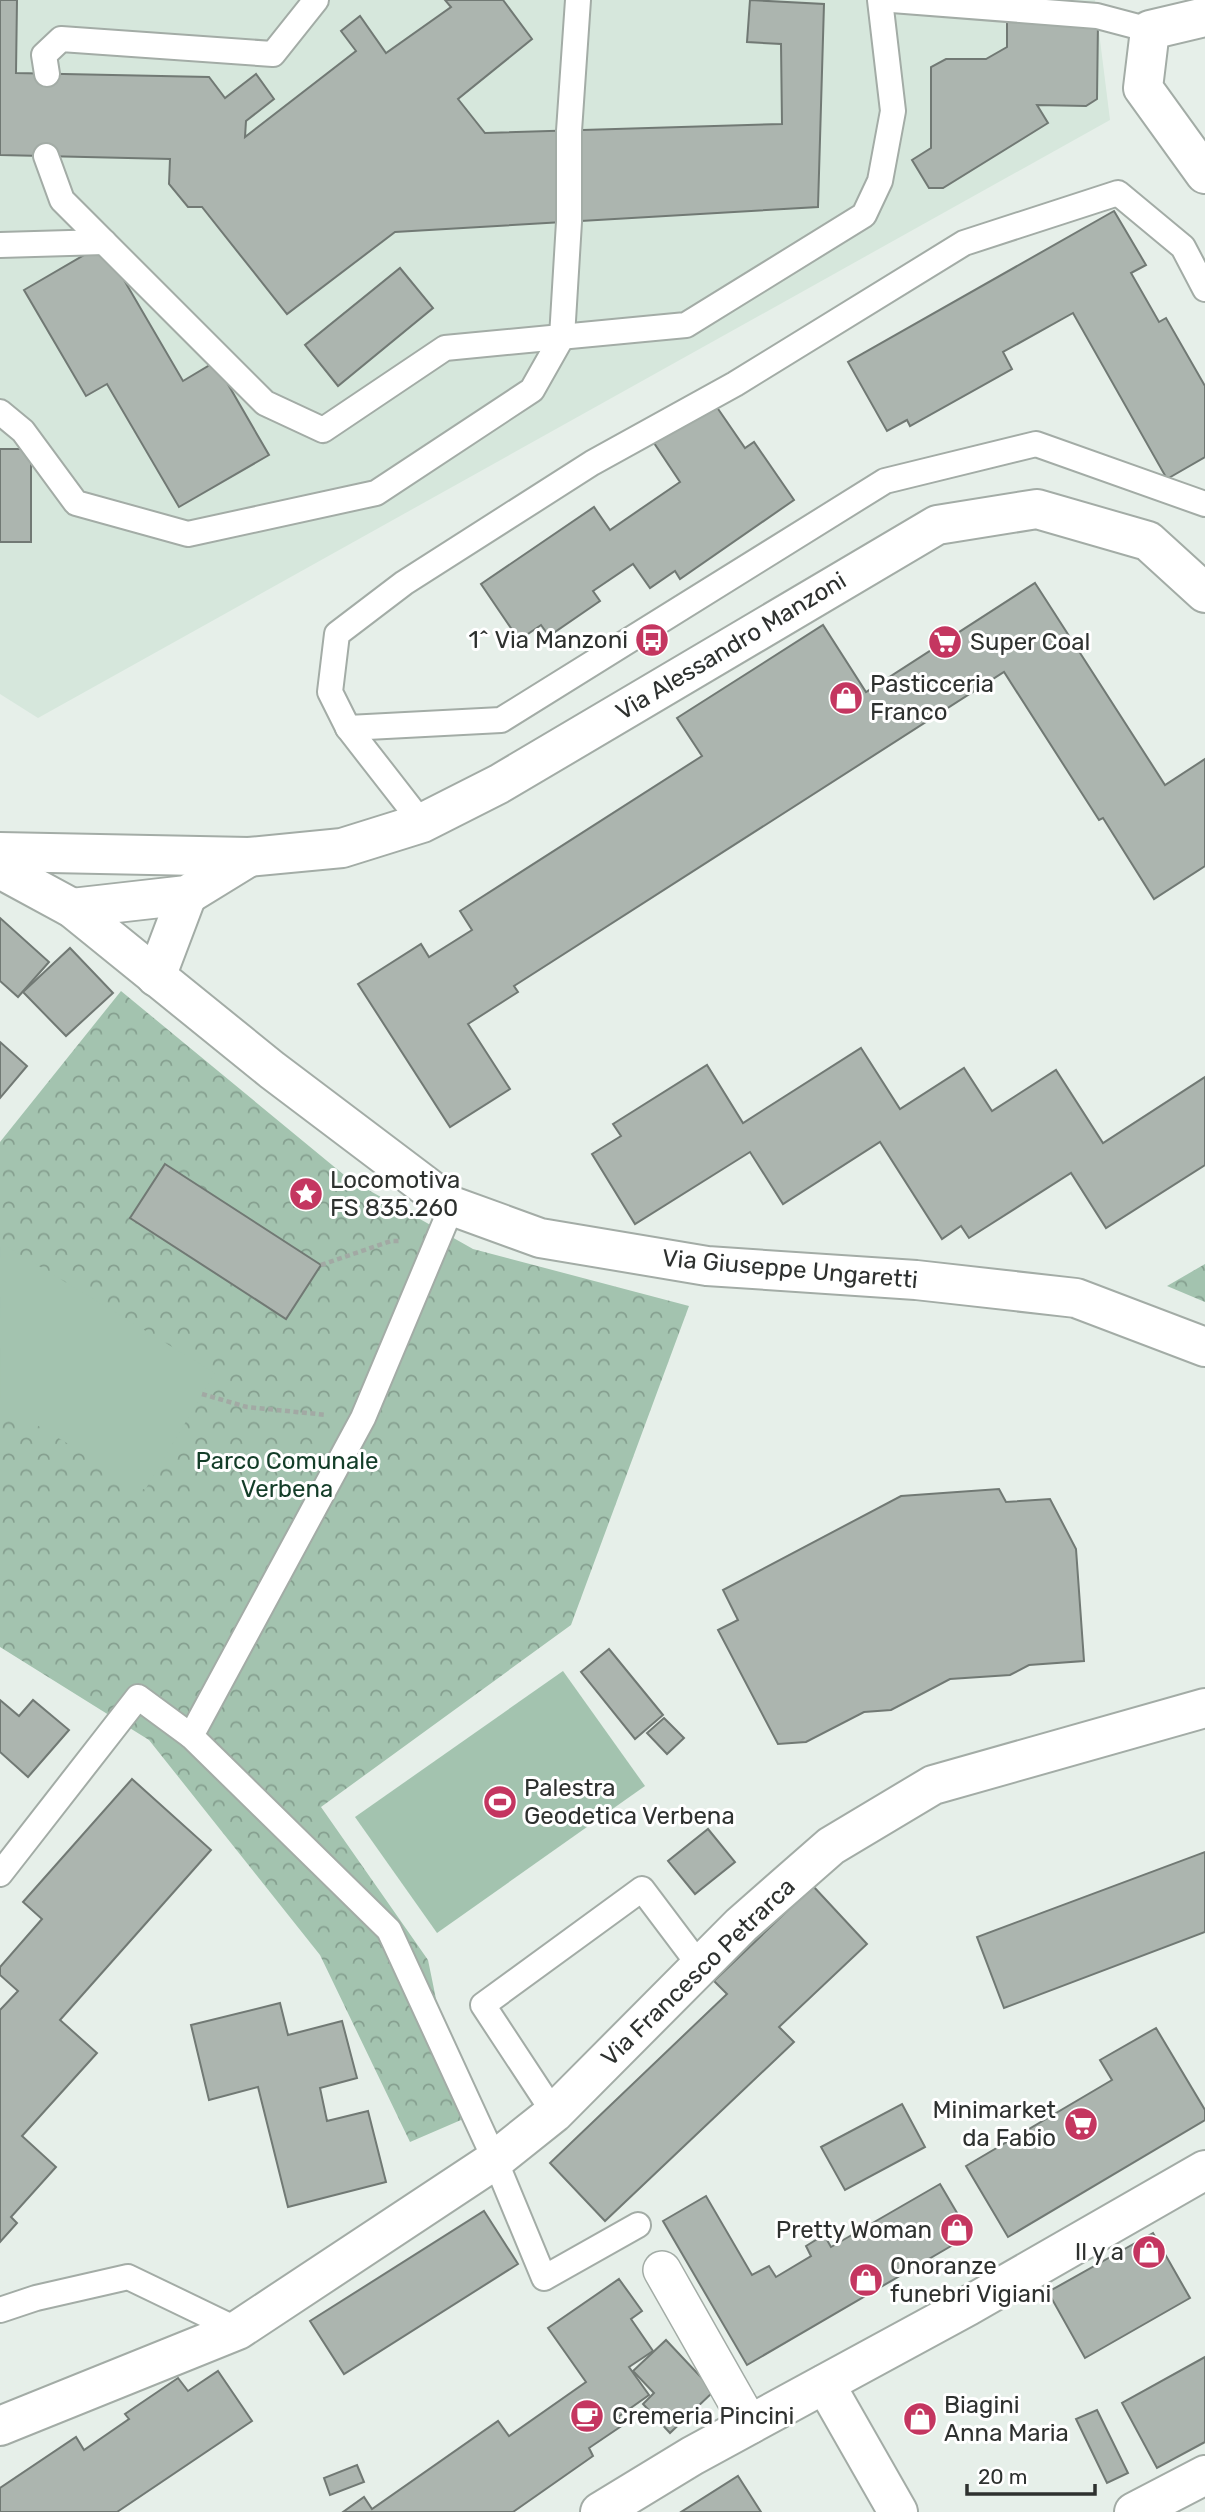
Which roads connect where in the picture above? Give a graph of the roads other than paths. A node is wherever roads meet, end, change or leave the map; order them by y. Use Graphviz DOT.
graph roads {
  1 [pos="316,0"];
  2 [pos="578,0"];
  3 [pos="880,0"];
  4 [pos="892,0"];
  5 [pos="1205,16"];
  6 [pos="1150,30"];
  7 [pos="47,74"];
  8 [pos="46,156"];
  9 [pos="1205,174"];
  10 [pos="104,242"];
  11 [pos="0,245"];
  12 [pos="1205,289"];
  13 [pos="562,337"];
  14 [pos="0,412"];
  15 [pos="1205,504"];
  16 [pos="1205,593"];
  17 [pos="348,728"];
  18 [pos="422,822"];
  19 [pos="0,852"];
  20 [pos="127,855"];
  21 [pos="249,857"];
  22 [pos="0,869"];
  23 [pos="187,895"];
  24 [pos="72,908"];
  25 [pos="156,977"];
  26 [pos="452,1206"];
  27 [pos="1205,1347"];
  28 [pos="1205,1707"];
  29 [pos="191,1736"];
  30 [pos="0,1874"];
  31 [pos="700,1966"];
  32 [pos="554,2113"];
  33 [pos="495,2160"];
  34 [pos="1205,2170"];
  35 [pos="638,2225"];
  36 [pos="663,2270"];
  37 [pos="0,2310"];
  38 [pos="238,2330"];
  39 [pos="825,2384"];
  40 [pos="750,2425"];
  41 [pos="0,2426"];
  42 [pos="1205,2474"];
  43 [pos="600,2512"];
  44 [pos="898,2512"];
  45 [pos="1134,2512"];
  1 -- 7 [label="lane"];
  2 -- 13 [label="lane"];
  3 -- 13 [label="lane"];
  4 -- 6 [label="lane"];
  5 -- 6 [label="street"];
  6 -- 9 [label="street"];
  8 -- 10 [label="lane"];
  10 -- 11 [label="lane"];
  10 -- 13 [label="lane"];
  12 -- 17 [label="lane"];
  13 -- 14 [label="lane"];
  15 -- 17 [label="lane"];
  16 -- 18 [label="street, Via Alessandro Manzoni"];
  17 -- 18 [label="lane"];
  18 -- 21 [label="street, Via Alessandro Manzoni"];
  19 -- 20 [label="street, Via Alessandro Manzoni"];
  20 -- 21 [label="street, Via Alessandro Manzoni"];
  20 -- 24 [label="street"];
  21 -- 23 [label="street, Via Alessandro Manzoni"];
  22 -- 24 [label="street"];
  23 -- 24 [label="street, Via Alessandro Manzoni"];
  23 -- 25 [label="street"];
  24 -- 25 [label="street, Via Giuseppe Ungaretti"];
  25 -- 26 [label="street, Via Giuseppe Ungaretti"];
  26 -- 27 [label="street, Via Giuseppe Ungaretti"];
  26 -- 29 [label="lane"];
  28 -- 31 [label="street, Via Francesco Petrarca"];
  29 -- 30 [label="lane"];
  29 -- 33 [label="lane"];
  31 -- 32 [label="street, Via Francesco Petrarca"];
  31 -- 32 [label="lane"];
  32 -- 33 [label="street, Via Francesco Petrarca"];
  33 -- 35 [label="lane"];
  33 -- 38 [label="street, Via Francesco Petrarca"];
  34 -- 39 [label="street"];
  36 -- 40 [label="street"];
  37 -- 38 [label="lane"];
  38 -- 41 [label="street, Via Francesco Petrarca"];
  39 -- 40 [label="street"];
  39 -- 44 [label="street"];
  40 -- 43 [label="street"];
  42 -- 45 [label="street"];
}
